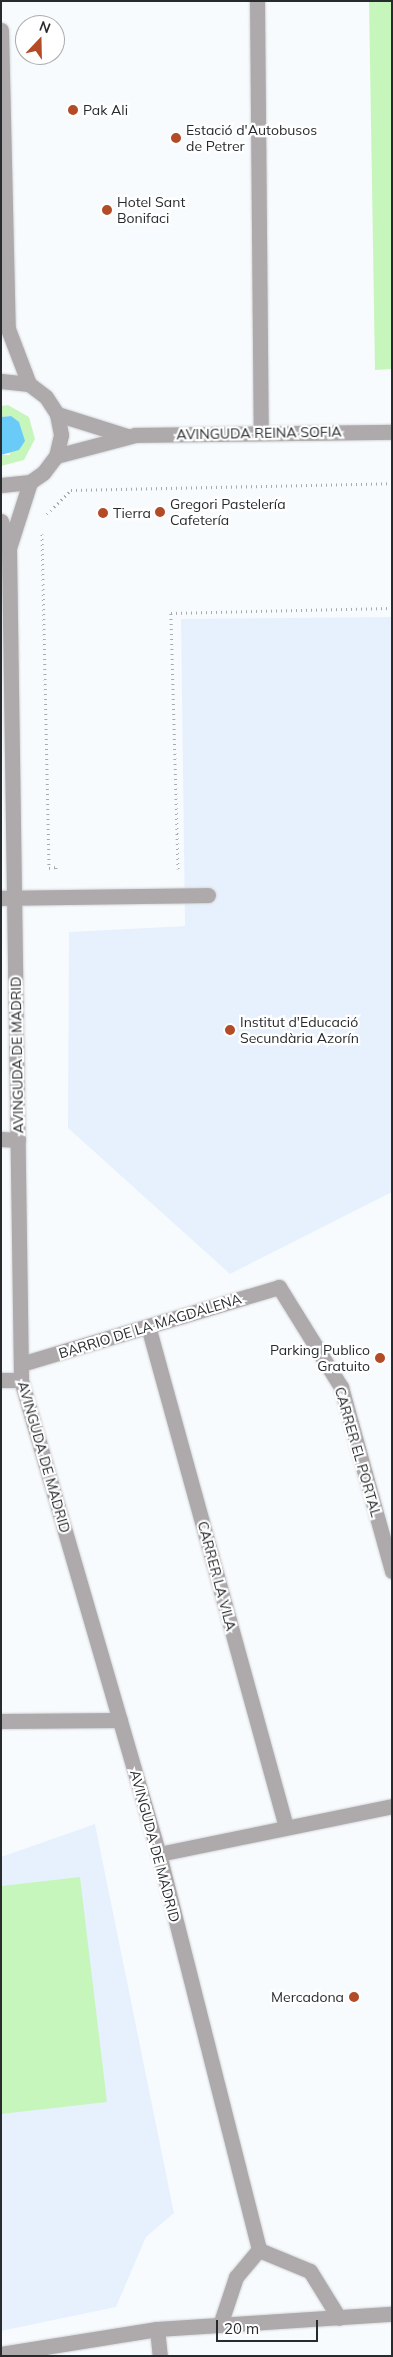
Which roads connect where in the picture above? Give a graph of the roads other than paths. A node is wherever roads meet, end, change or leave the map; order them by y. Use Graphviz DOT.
graph roads {
  1 [pos="257,1"];
  2 [pos="1,30"];
  3 [pos="8,329"];
  4 [pos="1,345"];
  5 [pos="1,381"];
  6 [pos="29,384"];
  7 [pos="57,414"];
  8 [pos="392,432"];
  9 [pos="261,433"];
  10 [pos="127,436"];
  11 [pos="56,456"];
  12 [pos="30,482"];
  13 [pos="1,485"];
  14 [pos="1,521"];
  15 [pos="9,548"];
  16 [pos="208,895"];
  17 [pos="8,898"];
  18 [pos="1,1140"];
  19 [pos="18,1140"];
  20 [pos="279,1287"];
  21 [pos="148,1326"];
  22 [pos="21,1364"];
  23 [pos="1,1380"];
  24 [pos="22,1380"];
  25 [pos="392,1571"];
  26 [pos="120,1720"];
  27 [pos="1,1721"];
  28 [pos="392,1806"];
  29 [pos="286,1827"];
  30 [pos="159,1854"];
  31 [pos="259,2250"];
  32 [pos="392,2314"];
  33 [pos="339,2318"];
  34 [pos="220,2325"];
  35 [pos="158,2329"];
  36 [pos="1,2354"];
  37 [pos="160,2356"];
  1 -- 9 [label="street"];
  2 -- 3 [label="street"];
  3 -- 4 [label="street"];
  3 -- 6 [label="street"];
  5 -- 6 [label="street"];
  6 -- 7 [label="street"];
  7 -- 10 [label="street, AVINGUDA REINA SOFIA"];
  7 -- 11 [label="street"];
  8 -- 9 [label="street, AVINGUDA REINA SOFIA"];
  9 -- 10 [label="street, AVINGUDA REINA SOFIA"];
  10 -- 11 [label="street, AVINGUDA REINA SOFIA"];
  11 -- 12 [label="street"];
  12 -- 13 [label="street"];
  12 -- 15 [label="street, AVINGUDA DE MADRID"];
  14 -- 15 [label="street, AVINGUDA DE MADRID"];
  15 -- 17 [label="street, AVINGUDA DE MADRID"];
  16 -- 17 [label="street"];
  17 -- 19 [label="street, AVINGUDA DE MADRID"];
  18 -- 19 [label="street"];
  19 -- 22 [label="street, AVINGUDA DE MADRID"];
  20 -- 21 [label="street, BARRIO DE LA MAGDALENA"];
  20 -- 25 [label="street, CARRER EL PORTAL"];
  21 -- 22 [label="street, BARRIO DE LA MAGDALENA"];
  21 -- 29 [label="street, CARRER LA VILA"];
  22 -- 24 [label="street, AVINGUDA DE MADRID"];
  23 -- 24 [label="street"];
  24 -- 26 [label="street, AVINGUDA DE MADRID"];
  26 -- 27 [label="street"];
  26 -- 30 [label="street, AVINGUDA DE MADRID"];
  28 -- 29 [label="street"];
  29 -- 30 [label="street"];
  30 -- 31 [label="street, AVINGUDA DE MADRID"];
  31 -- 33 [label="street"];
  31 -- 34 [label="street"];
  32 -- 33 [label="street"];
  33 -- 34 [label="street"];
  34 -- 35 [label="street"];
  35 -- 36 [label="street"];
  35 -- 37 [label="street"];
}
